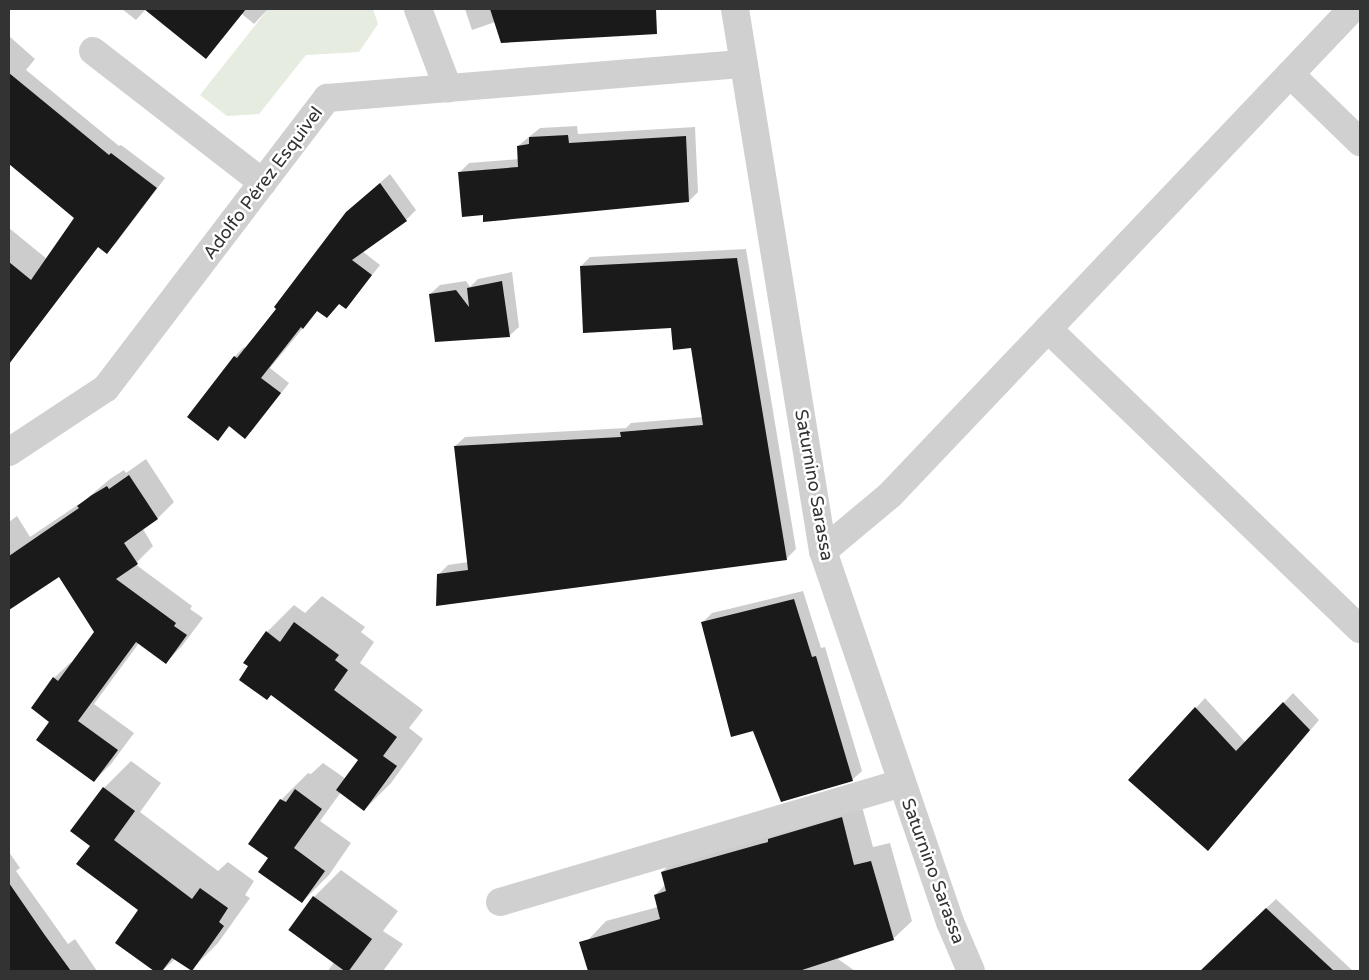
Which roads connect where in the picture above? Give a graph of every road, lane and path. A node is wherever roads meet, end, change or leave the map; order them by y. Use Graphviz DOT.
graph roads {
  1 [pos="418,9"];
  2 [pos="735,9"];
  3 [pos="1352,9"];
  4 [pos="93,52"];
  5 [pos="744,64"];
  6 [pos="1290,74"];
  7 [pos="448,88"];
  8 [pos="1360,142"];
  9 [pos="263,183"];
  10 [pos="1048,329"];
  11 [pos="10,448"];
  12 [pos="822,551"];
  13 [pos="1360,629"];
  14 [pos="902,783"];
  15 [pos="500,902"];
  16 [pos="971,971"];
  1 -- 7 [label="street"];
  2 -- 5 [label="street, Saturnino Sarassa"];
  3 -- 6 [label="street"];
  4 -- 9 [label="street"];
  5 -- 7 [label="street, Adolfo Pérez Esquivel"];
  5 -- 12 [label="street, Saturnino Sarassa"];
  6 -- 8 [label="street"];
  6 -- 10 [label="street"];
  7 -- 9 [label="street, Adolfo Pérez Esquivel"];
  9 -- 11 [label="street, Adolfo Pérez Esquivel"];
  10 -- 12 [label="street"];
  10 -- 13 [label="street"];
  12 -- 14 [label="street, Saturnino Sarassa"];
  14 -- 15 [label="street"];
  14 -- 16 [label="street, Saturnino Sarassa"];
}
